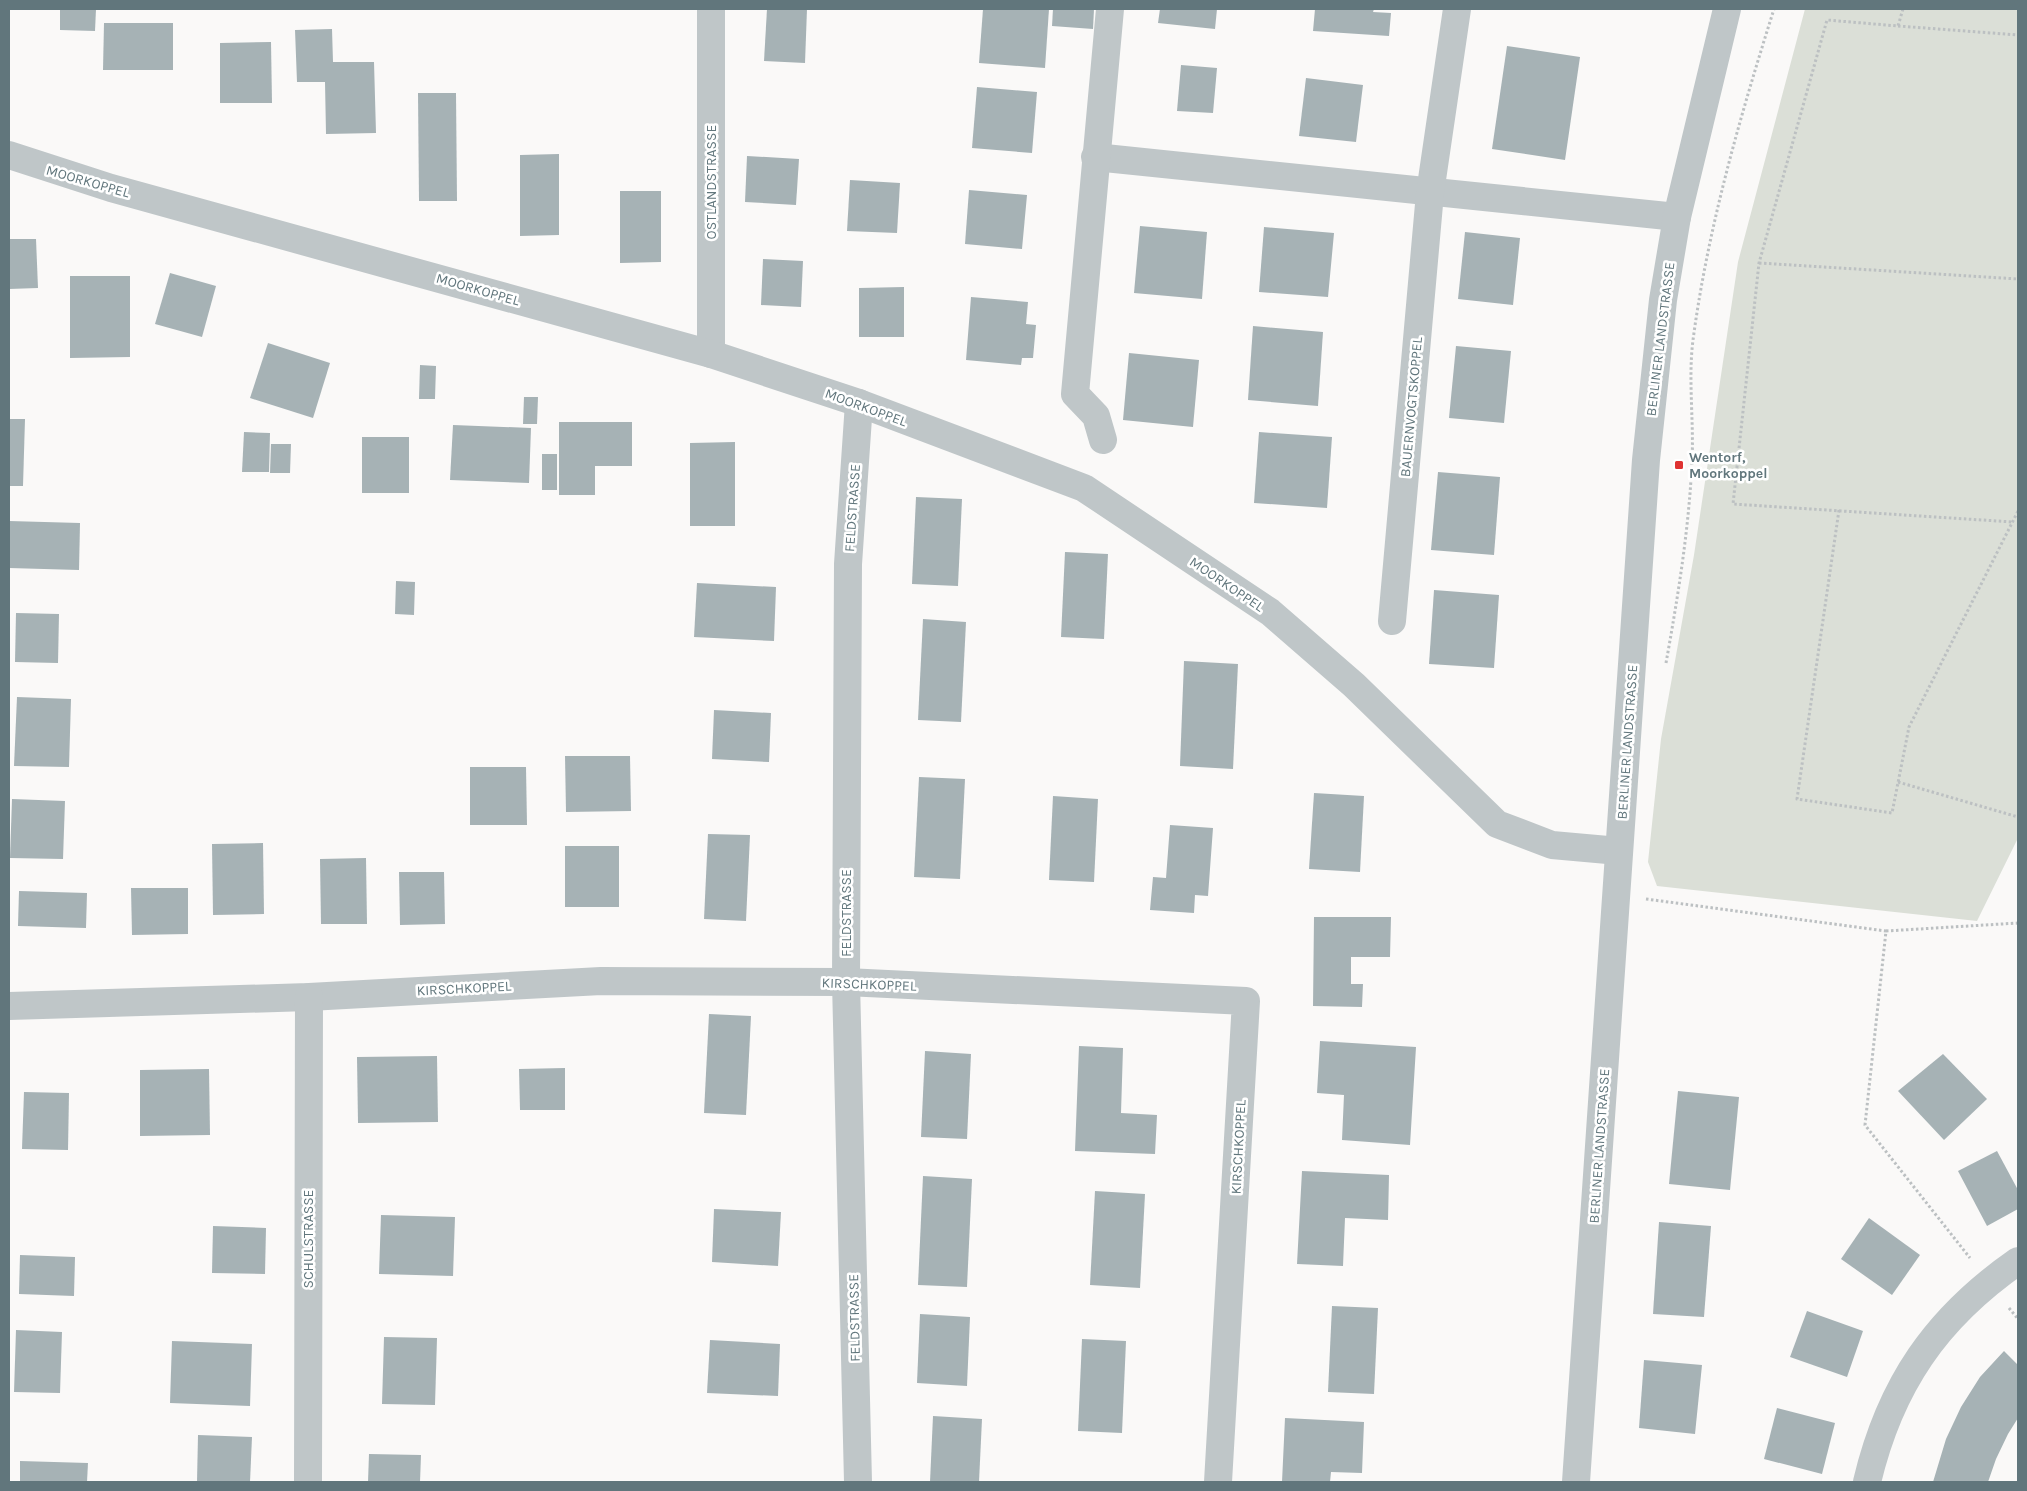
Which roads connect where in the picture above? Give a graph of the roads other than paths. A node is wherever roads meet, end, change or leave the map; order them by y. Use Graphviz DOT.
graph roads {
  1 [pos="711,9"];
  2 [pos="1110,9"];
  3 [pos="1457,9"];
  4 [pos="1727,9"];
  5 [pos="9,155"];
  6 [pos="1095,157"];
  7 [pos="1430,193"];
  8 [pos="1676,216"];
  9 [pos="711,354"];
  10 [pos="859,403"];
  11 [pos="1104,440"];
  12 [pos="1392,621"];
  13 [pos="1619,851"];
  14 [pos="846,982"];
  15 [pos="309,997"];
  16 [pos="9,1006"];
  17 [pos="2018,1261"];
  18 [pos="308,1482"];
  19 [pos="858,1482"];
  20 [pos="1218,1482"];
  21 [pos="1576,1482"];
  22 [pos="1867,1482"];
  1 -- 9 [label="street, OSTLANDSTRASSE"];
  2 -- 6 [label="street"];
  3 -- 7 [label="street, BAUERNVOGTSKOPPEL"];
  4 -- 8 [label="street, BERLINER LANDSTRASSE"];
  5 -- 9 [label="street, MOORKOPPEL"];
  6 -- 7 [label="street"];
  6 -- 11 [label="street"];
  7 -- 8 [label="street"];
  7 -- 12 [label="street, BAUERNVOGTSKOPPEL"];
  8 -- 13 [label="street, BERLINER LANDSTRASSE"];
  9 -- 10 [label="street, MOORKOPPEL"];
  10 -- 13 [label="street, MOORKOPPEL"];
  10 -- 14 [label="street, FELDSTRASSE"];
  13 -- 21 [label="street, BERLINER LANDSTRASSE"];
  14 -- 15 [label="street, KIRSCHKOPPEL"];
  14 -- 19 [label="street, FELDSTRASSE"];
  14 -- 20 [label="street, KIRSCHKOPPEL"];
  15 -- 16 [label="street, KIRSCHKOPPEL"];
  15 -- 18 [label="street, SCHULSTRASSE"];
  17 -- 22 [label="street"];
}
